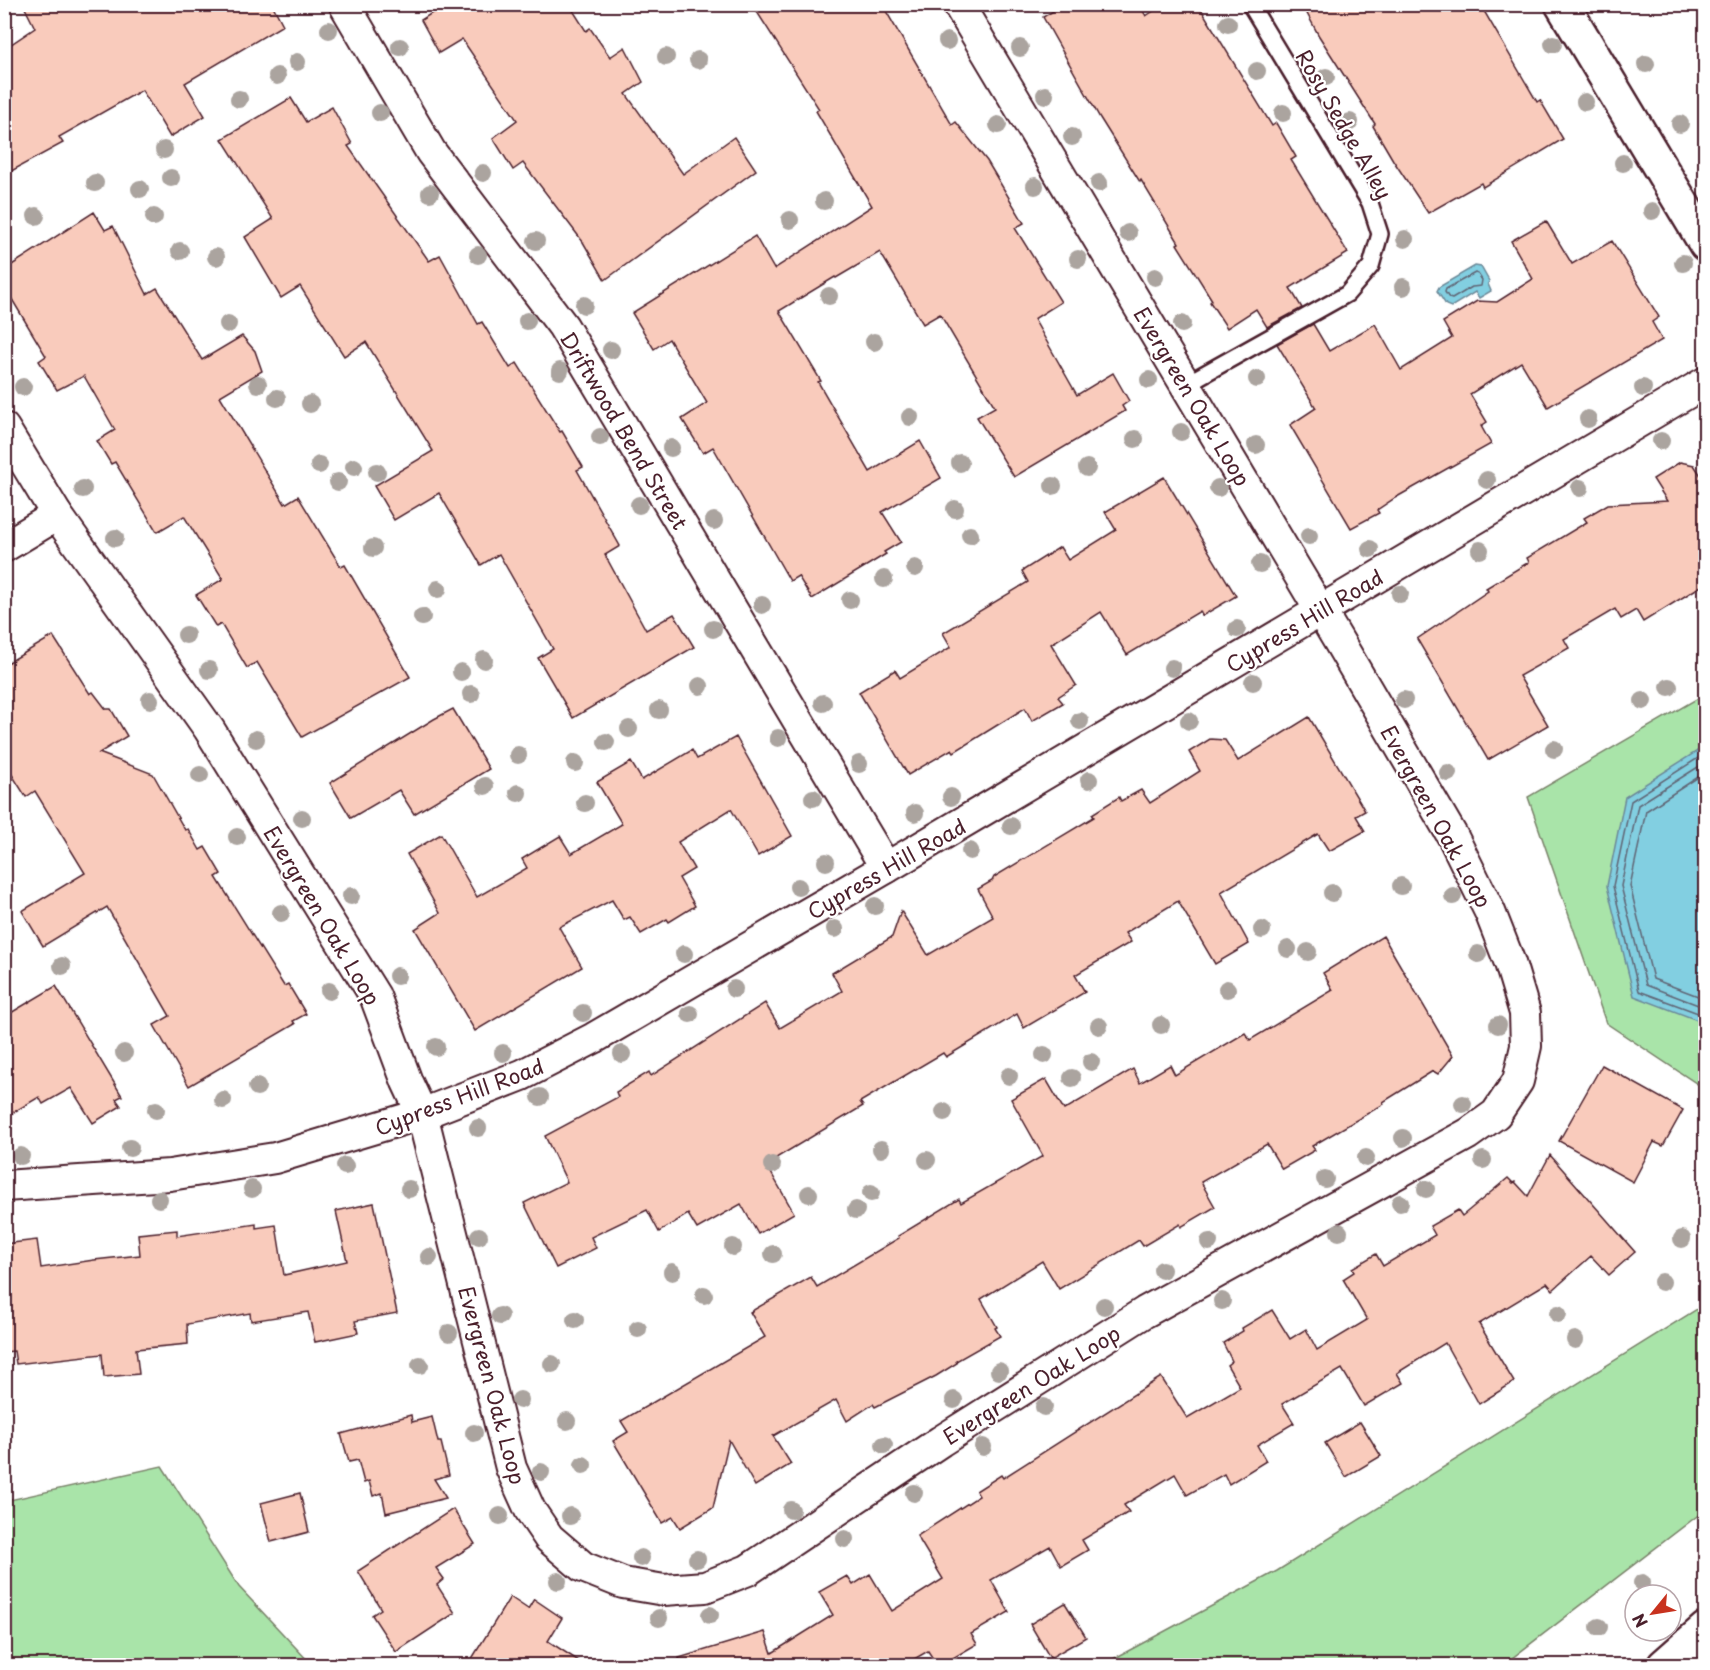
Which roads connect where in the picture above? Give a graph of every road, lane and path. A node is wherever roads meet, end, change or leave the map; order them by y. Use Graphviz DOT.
graph roads {
  1 [pos="344,4"];
  2 [pos="958,4"];
  3 [pos="1250,4"];
  4 [pos="1562,4"];
  5 [pos="1706,244"];
  6 [pos="1706,382"];
  7 [pos="1186,384"];
  8 [pos="4,428"];
  9 [pos="57,515"];
  10 [pos="4,547"];
  11 [pos="1320,610"];
  12 [pos="886,868"];
  13 [pos="422,1114"];
  14 [pos="4,1186"];
  15 [pos="1706,1629"];
  16 [pos="1664,1665"];
  1 -- 12 [label="street, Driftwood Bend Street"];
  2 -- 7 [label="street, Evergreen Oak Loop"];
  3 -- 7 [label="lane, Rosy Sedge Alley"];
  4 -- 5 [label="street"];
  6 -- 11 [label="street, Cypress Hill Road"];
  7 -- 11 [label="street, Evergreen Oak Loop"];
  8 -- 9 [label="street, Evergreen Oak Loop"];
  9 -- 10 [label="street"];
  9 -- 13 [label="street, Evergreen Oak Loop"];
  11 -- 12 [label="street, Cypress Hill Road"];
  11 -- 13 [label="street, Evergreen Oak Loop"];
  12 -- 13 [label="street, Cypress Hill Road"];
  13 -- 14 [label="street, Cypress Hill Road"];
  15 -- 16 [label="street"];
}
